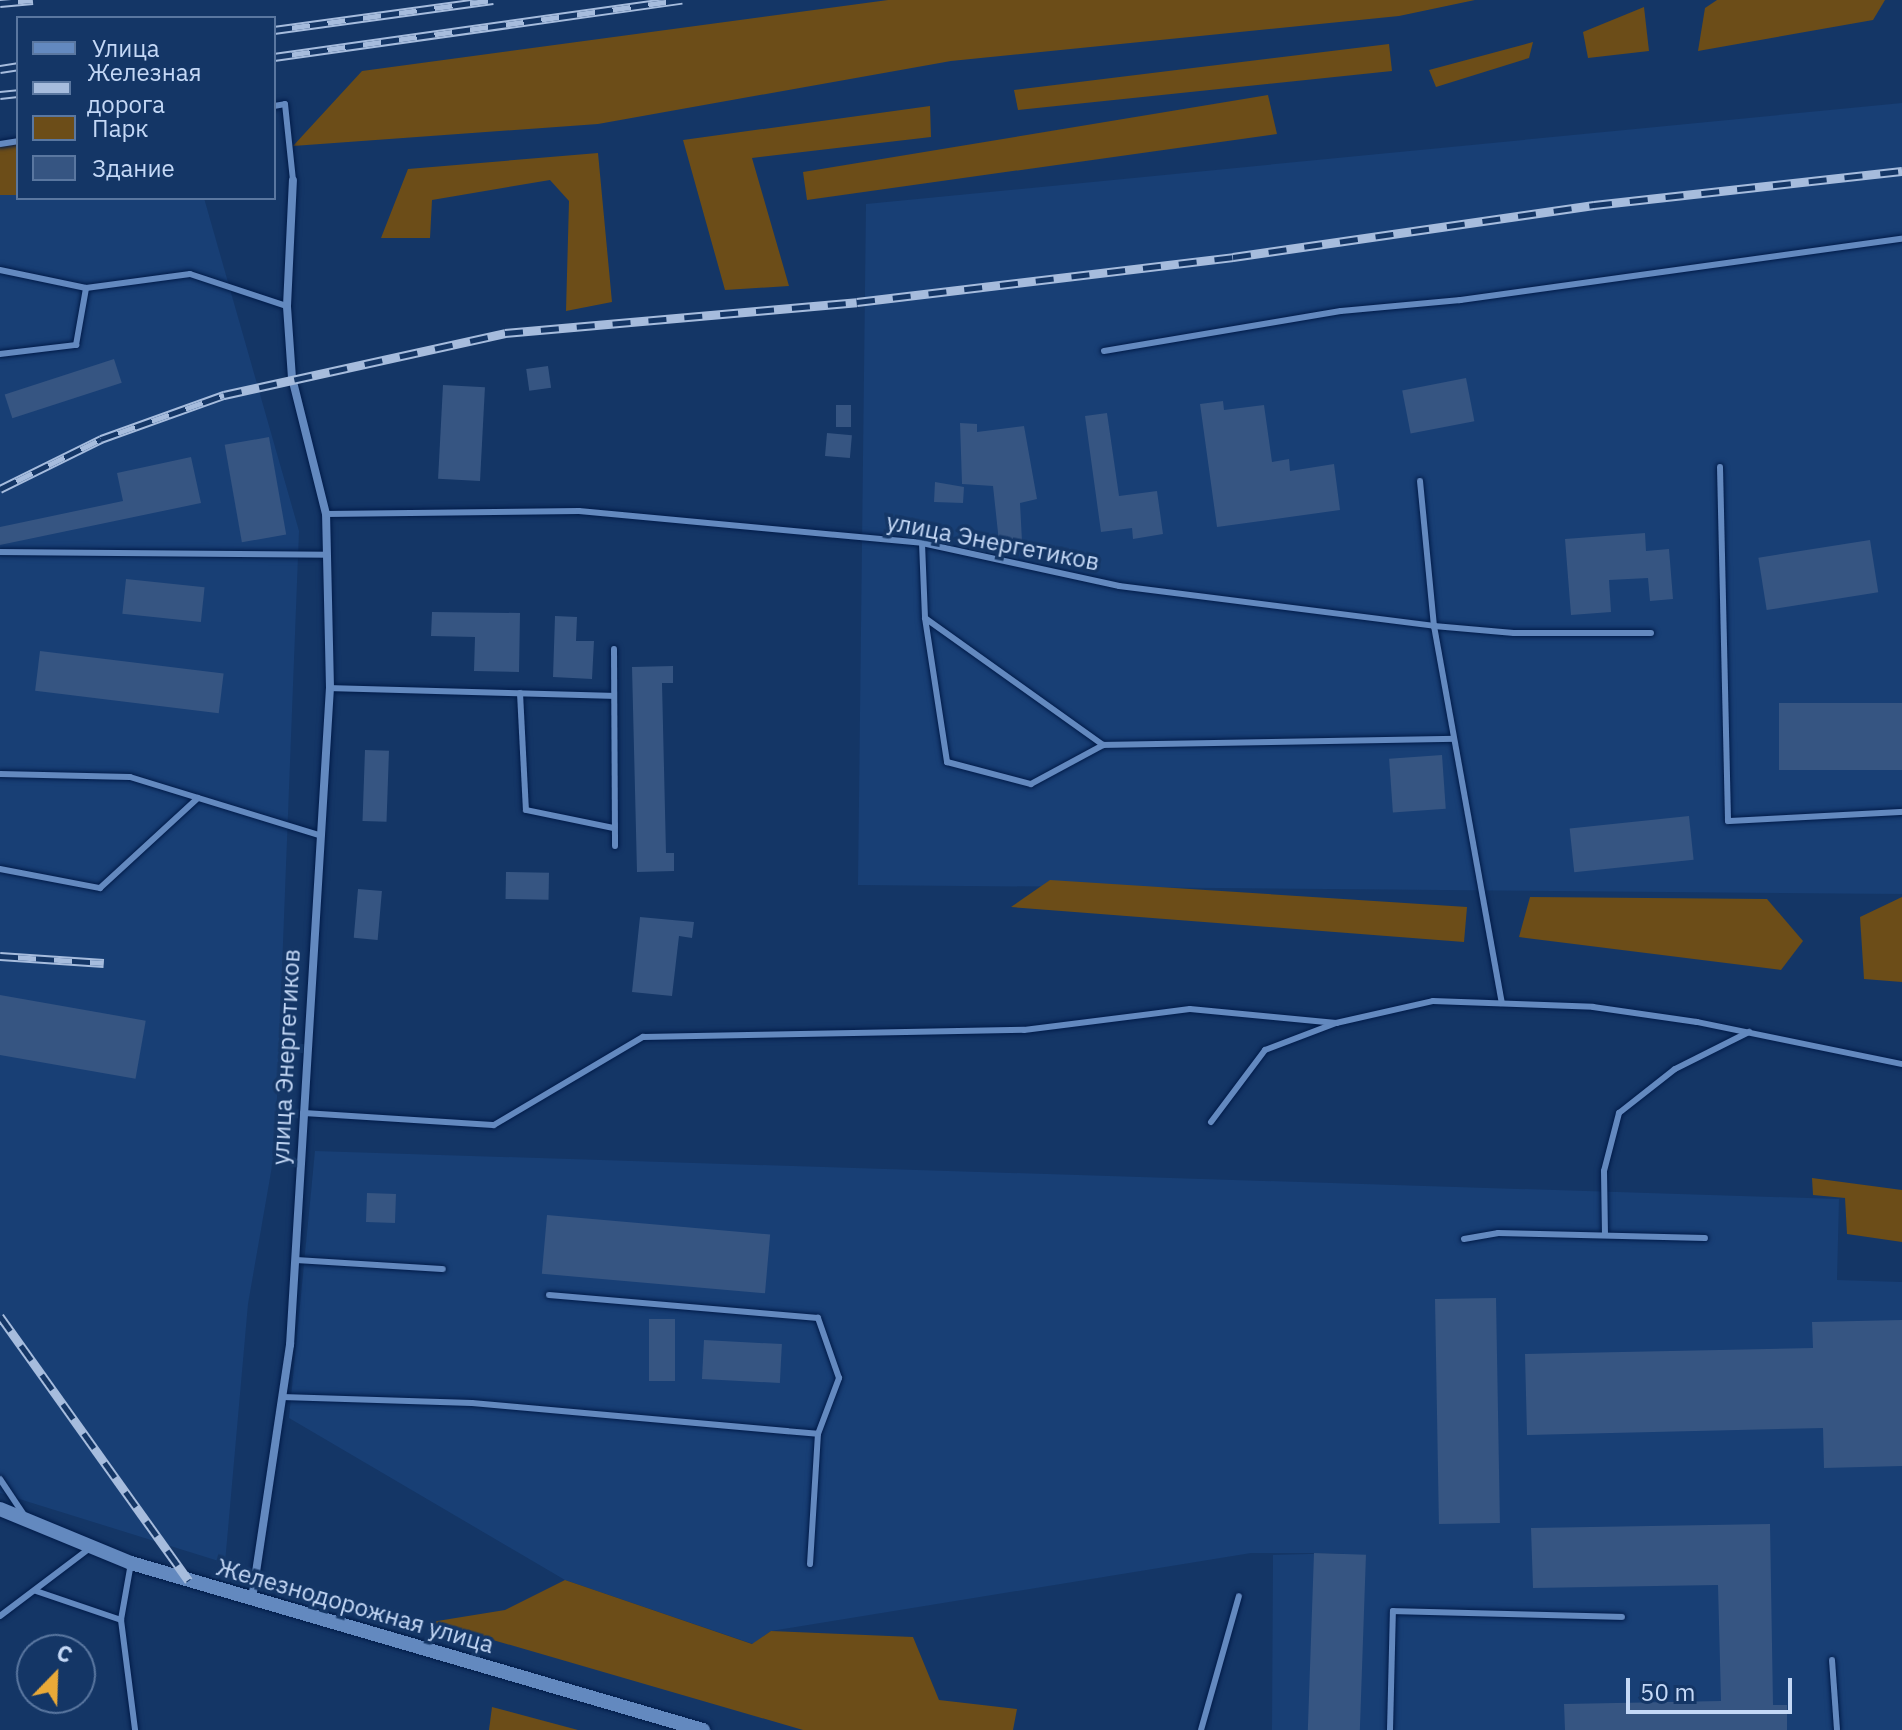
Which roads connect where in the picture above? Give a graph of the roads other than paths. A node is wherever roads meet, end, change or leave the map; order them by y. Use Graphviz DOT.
graph roads {
  1 [pos="276,106"];
  2 [pos="293,180"];
  3 [pos="1902,239"];
  4 [pos="0,270"];
  5 [pos="86,288"];
  6 [pos="287,306"];
  7 [pos="1104,351"];
  8 [pos="0,354"];
  9 [pos="1720,467"];
  10 [pos="1420,481"];
  11 [pos="326,514"];
  12 [pos="922,543"];
  13 [pos="0,552"];
  14 [pos="326,555"];
  15 [pos="925,618"];
  16 [pos="1434,626"];
  17 [pos="1651,633"];
  18 [pos="614,649"];
  19 [pos="330,688"];
  20 [pos="520,693"];
  21 [pos="614,696"];
  22 [pos="1454,739"];
  23 [pos="1103,745"];
  24 [pos="0,774"];
  25 [pos="198,798"];
  26 [pos="1902,812"];
  27 [pos="614,828"];
  28 [pos="319,835"];
  29 [pos="615,846"];
  30 [pos="0,869"];
  31 [pos="1502,1003"];
  32 [pos="1336,1023"];
  33 [pos="1749,1032"];
  34 [pos="1902,1064"];
  35 [pos="303,1113"];
  36 [pos="1211,1122"];
  37 [pos="1605,1235"];
  38 [pos="1705,1238"];
  39 [pos="1464,1239"];
  40 [pos="295,1260"];
  41 [pos="443,1269"];
  42 [pos="549,1295"];
  43 [pos="278,1397"];
  44 [pos="818,1434"];
  45 [pos="0,1479"];
  46 [pos="0,1509"];
  47 [pos="28,1521"];
  48 [pos="91,1548"];
  49 [pos="131,1563"];
  50 [pos="810,1564"];
  51 [pos="36,1591"];
  52 [pos="1239,1596"];
  53 [pos="252,1599"];
  54 [pos="0,1616"];
  55 [pos="1622,1617"];
  56 [pos="121,1620"];
  57 [pos="1832,1660"];
  58 [pos="135,1730"];
  59 [pos="703,1730"];
  60 [pos="1201,1730"];
  61 [pos="1390,1730"];
  62 [pos="1837,1730"];
  1 -- 2 [label="lane"];
  2 -- 6 [label="street, улица Энергетиков"];
  3 -- 7 [label="lane"];
  4 -- 5 [label="lane"];
  5 -- 6 [label="lane"];
  5 -- 8 [label="lane"];
  6 -- 11 [label="street, улица Энергетиков"];
  9 -- 26 [label="lane"];
  10 -- 16 [label="lane"];
  11 -- 12 [label="lane, улица Энергетиков"];
  11 -- 14 [label="street, улица Энергетиков"];
  12 -- 15 [label="lane"];
  12 -- 16 [label="lane, улица Энергетиков"];
  13 -- 14 [label="lane"];
  14 -- 19 [label="street, улица Энергетиков"];
  15 -- 23 [label="lane"];
  15 -- 23 [label="lane"];
  16 -- 17 [label="lane, улица Энергетиков"];
  16 -- 22 [label="lane"];
  18 -- 21 [label="lane"];
  19 -- 20 [label="lane"];
  19 -- 28 [label="street, улица Энергетиков"];
  20 -- 21 [label="lane"];
  20 -- 27 [label="lane"];
  21 -- 27 [label="lane"];
  22 -- 23 [label="lane"];
  22 -- 31 [label="lane"];
  24 -- 25 [label="lane"];
  25 -- 28 [label="lane"];
  25 -- 30 [label="lane"];
  27 -- 29 [label="lane"];
  28 -- 35 [label="street, улица Энергетиков"];
  31 -- 32 [label="lane"];
  31 -- 33 [label="lane"];
  32 -- 35 [label="lane"];
  32 -- 36 [label="lane"];
  33 -- 34 [label="lane"];
  33 -- 37 [label="lane"];
  35 -- 40 [label="street, улица Энергетиков"];
  37 -- 38 [label="lane"];
  37 -- 39 [label="lane"];
  40 -- 41 [label="lane"];
  40 -- 43 [label="street, улица Энергетиков"];
  42 -- 44 [label="lane"];
  43 -- 44 [label="lane"];
  43 -- 53 [label="street, улица Энергетиков"];
  44 -- 50 [label="lane"];
  45 -- 47 [label="lane"];
  46 -- 47 [label="street, Железнодорожная улица"];
  47 -- 48 [label="street, Железнодорожная улица"];
  48 -- 49 [label="street, Железнодорожная улица"];
  48 -- 51 [label="lane"];
  49 -- 53 [label="street, Железнодорожная улица"];
  49 -- 56 [label="lane"];
  51 -- 54 [label="lane"];
  51 -- 56 [label="lane"];
  52 -- 60 [label="lane"];
  53 -- 59 [label="street, Железнодорожная улица"];
  55 -- 61 [label="lane"];
  56 -- 58 [label="lane"];
  57 -- 62 [label="lane"];
}
